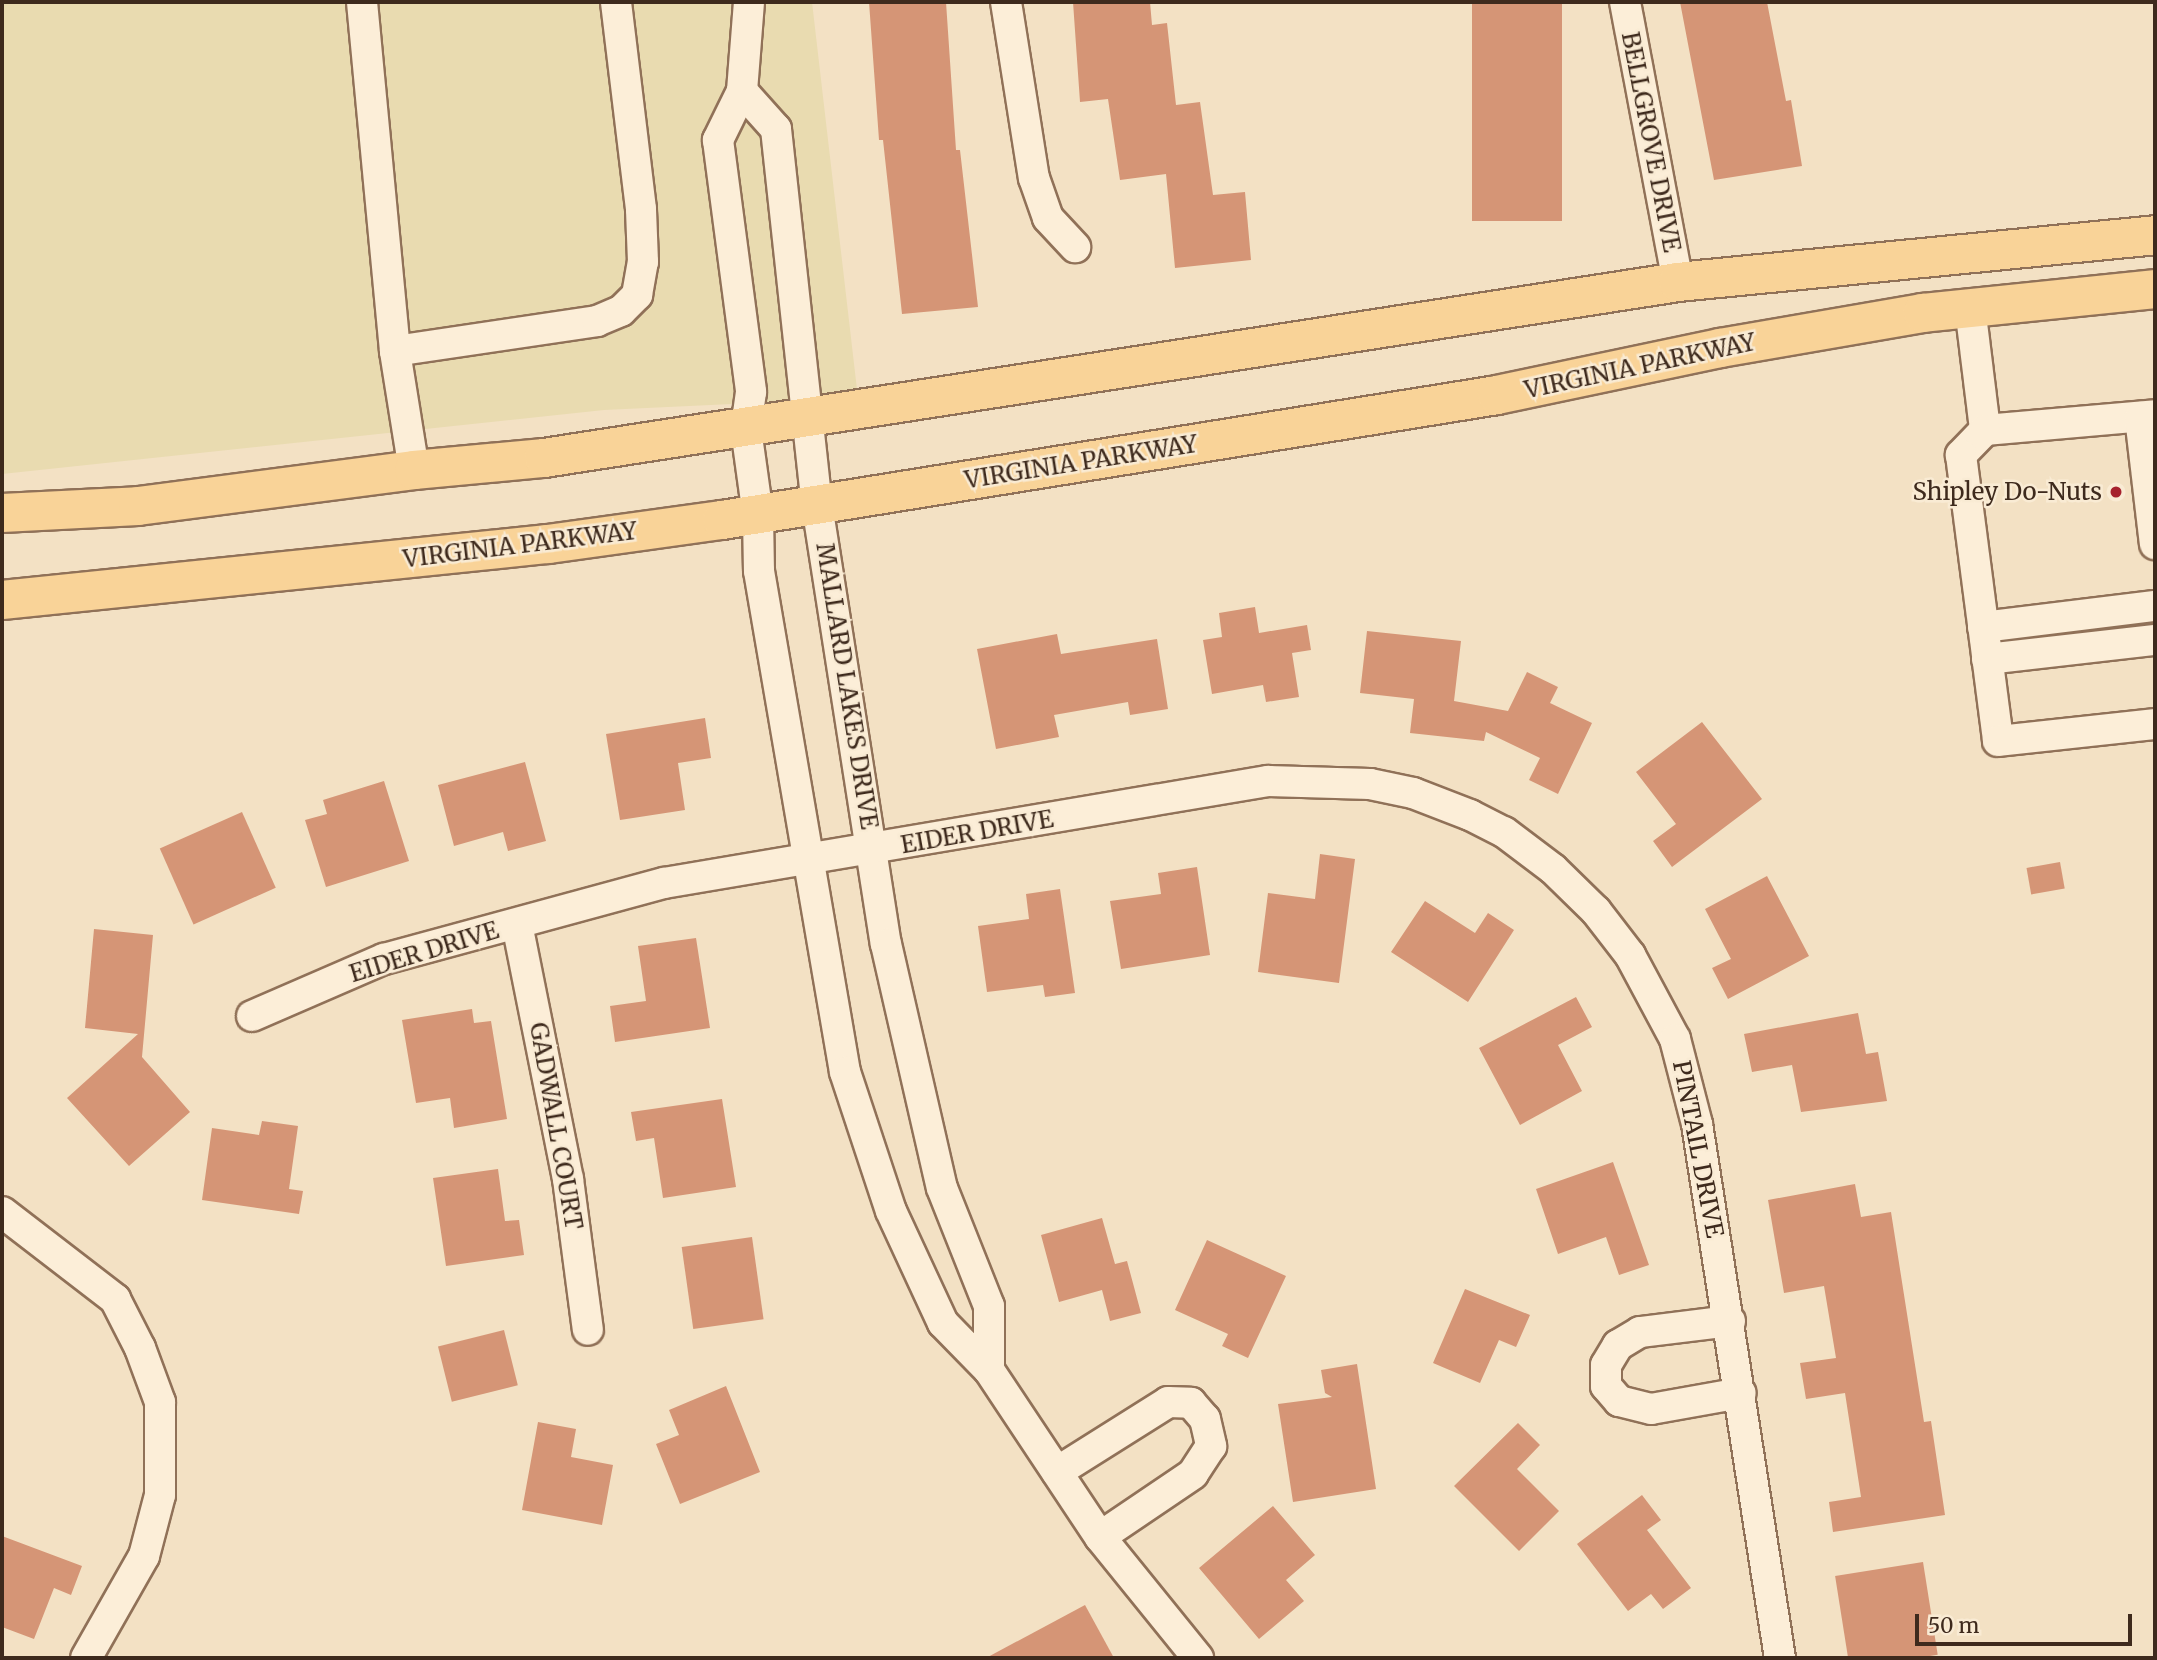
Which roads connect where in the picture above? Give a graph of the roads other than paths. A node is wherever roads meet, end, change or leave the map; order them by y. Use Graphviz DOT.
graph roads {
  1 [pos="362,2"];
  2 [pos="616,2"];
  3 [pos="749,2"];
  4 [pos="1006,2"];
  5 [pos="1625,2"];
  6 [pos="743,90"];
  7 [pos="2150,235"];
  8 [pos="1075,247"];
  9 [pos="1678,282"];
  10 [pos="2154,289"];
  11 [pos="1970,307"];
  12 [pos="395,351"];
  13 [pos="2148,416"];
  14 [pos="806,420"];
  15 [pos="746,429"];
  16 [pos="1985,430"];
  17 [pos="414,470"];
  18 [pos="817,505"];
  19 [pos="2,513"];
  20 [pos="758,515"];
  21 [pos="2155,544"];
  22 [pos="2,600"];
  23 [pos="2155,606"];
  24 [pos="1983,627"];
  25 [pos="2155,640"];
  26 [pos="1987,659"];
  27 [pos="2155,724"];
  28 [pos="1504,832"];
  29 [pos="874,850"];
  30 [pos="807,860"];
  31 [pos="517,924"];
  32 [pos="252,1016"];
  33 [pos="2,1212"];
  34 [pos="1730,1321"];
  35 [pos="588,1330"];
  36 [pos="989,1370"];
  37 [pos="1741,1393"];
  38 [pos="1057,1472"];
  39 [pos="1100,1537"];
  40 [pos="86,1658"];
  41 [pos="1198,1658"];
  42 [pos="1780,1658"];
  1 -- 12 [label="street"];
  2 -- 12 [label="street"];
  3 -- 6 [label="street"];
  4 -- 8 [label="street"];
  5 -- 9 [label="street, BELLGROVE DRIVE"];
  6 -- 14 [label="street, MALLARD LAKES DRIVE"];
  6 -- 15 [label="street"];
  7 -- 9 [label="main road"];
  7 -- 10 [label="main road"];
  9 -- 14 [label="main road"];
  10 -- 11 [label="main road, VIRGINIA PARKWAY"];
  11 -- 16 [label="street"];
  11 -- 18 [label="main road, VIRGINIA PARKWAY"];
  12 -- 17 [label="street"];
  13 -- 16 [label="street"];
  13 -- 21 [label="street"];
  14 -- 15 [label="main road"];
  14 -- 18 [label="street, MALLARD LAKES DRIVE"];
  15 -- 17 [label="main road"];
  15 -- 20 [label="street"];
  16 -- 24 [label="street"];
  17 -- 19 [label="main road"];
  18 -- 20 [label="main road, VIRGINIA PARKWAY"];
  18 -- 29 [label="street, MALLARD LAKES DRIVE"];
  20 -- 22 [label="main road, VIRGINIA PARKWAY"];
  20 -- 30 [label="street"];
  23 -- 24 [label="street"];
  24 -- 26 [label="street"];
  25 -- 26 [label="street"];
  26 -- 27 [label="street"];
  28 -- 29 [label="street, EIDER DRIVE"];
  28 -- 34 [label="street, PINTAIL DRIVE"];
  29 -- 30 [label="street, EIDER DRIVE"];
  29 -- 36 [label="street, MALLARD LAKES DRIVE"];
  30 -- 31 [label="street, EIDER DRIVE"];
  30 -- 36 [label="street"];
  31 -- 32 [label="street, EIDER DRIVE"];
  31 -- 35 [label="street, GADWALL COURT"];
  33 -- 40 [label="street"];
  34 -- 37 [label="street, PINTAIL DRIVE"];
  34 -- 37 [label="street"];
  36 -- 38 [label="street"];
  37 -- 42 [label="street, PINTAIL DRIVE"];
  38 -- 39 [label="street"];
  38 -- 39 [label="street"];
  39 -- 41 [label="street"];
}
